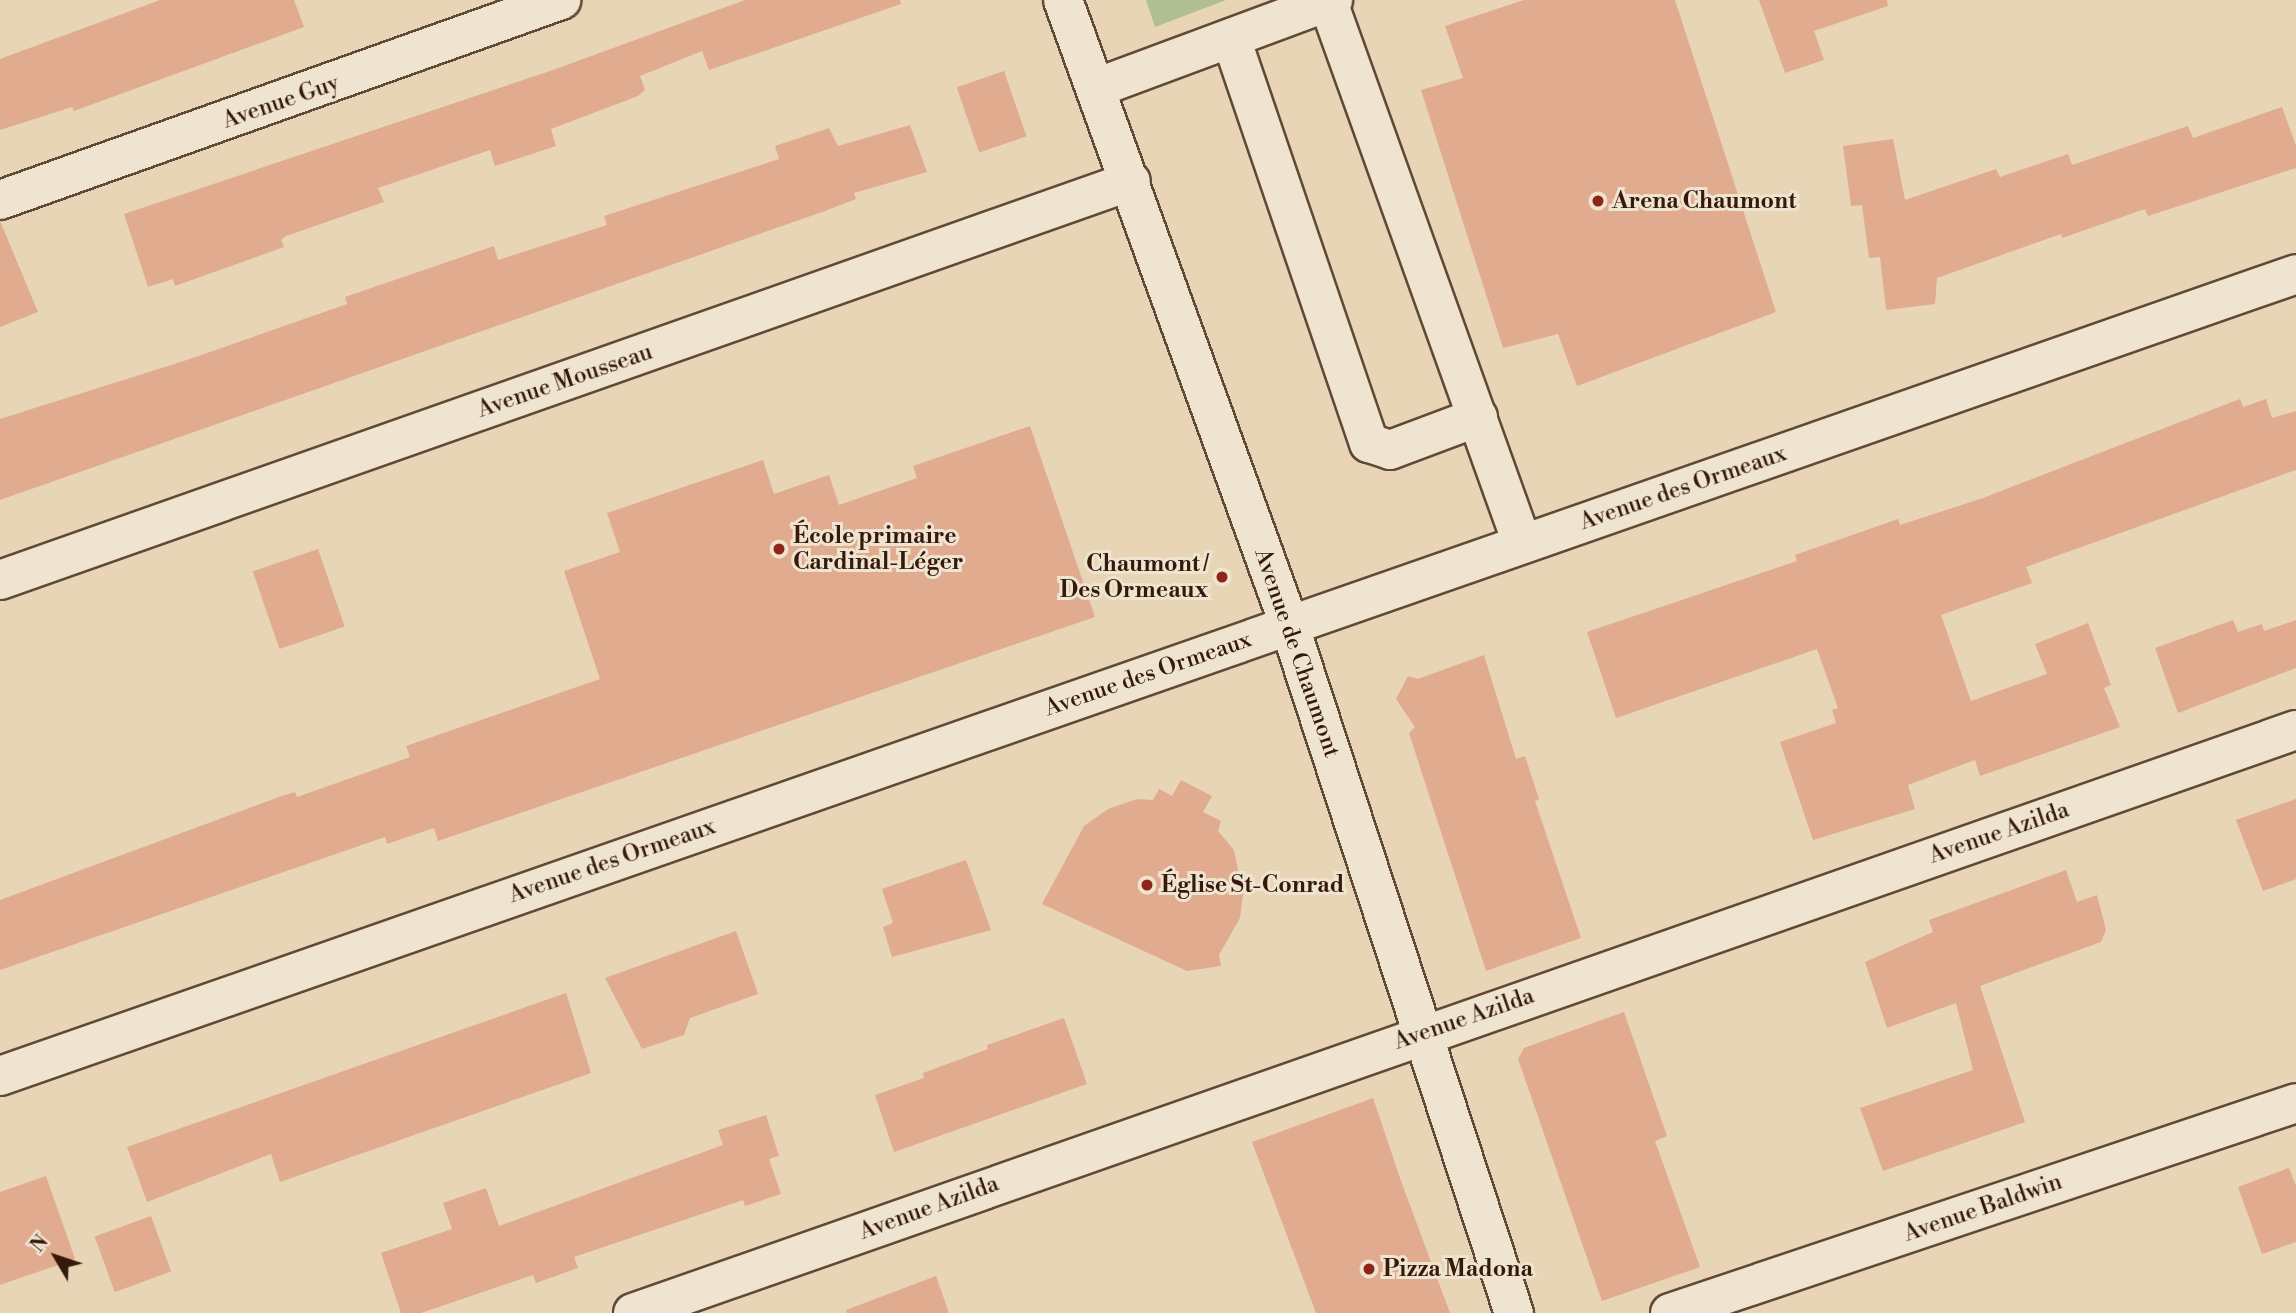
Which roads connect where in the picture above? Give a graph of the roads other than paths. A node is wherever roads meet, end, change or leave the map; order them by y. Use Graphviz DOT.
graph roads {
  1 [pos="561,0"];
  2 [pos="1063,0"];
  3 [pos="1331,1"];
  4 [pos="1231,38"];
  5 [pos="1096,88"];
  6 [pos="1131,181"];
  7 [pos="0,200"];
  8 [pos="2296,274"];
  9 [pos="1478,417"];
  10 [pos="1522,544"];
  11 [pos="0,580"];
  12 [pos="1289,624"];
  13 [pos="2296,730"];
  14 [pos="1423,1033"];
  15 [pos="0,1076"];
  16 [pos="2296,1103"];
  17 [pos="633,1313"];
  18 [pos="1514,1313"];
  19 [pos="1670,1313"];
  1 -- 7 [label="street, Avenue Guy"];
  2 -- 5 [label="street, Avenue de Chaumont"];
  3 -- 4 [label="street"];
  3 -- 9 [label="street"];
  4 -- 5 [label="street"];
  4 -- 9 [label="street"];
  5 -- 6 [label="street, Avenue de Chaumont"];
  6 -- 11 [label="street, Avenue Mousseau"];
  6 -- 12 [label="street, Avenue de Chaumont"];
  8 -- 10 [label="street, Avenue des Ormeaux"];
  9 -- 10 [label="street"];
  10 -- 12 [label="street, Avenue des Ormeaux"];
  12 -- 14 [label="street, Avenue de Chaumont"];
  12 -- 15 [label="street, Avenue des Ormeaux"];
  13 -- 14 [label="street, Avenue Azilda"];
  14 -- 17 [label="street, Avenue Azilda"];
  14 -- 18 [label="street, Avenue de Chaumont"];
  16 -- 19 [label="street, Avenue Baldwin"];
}
